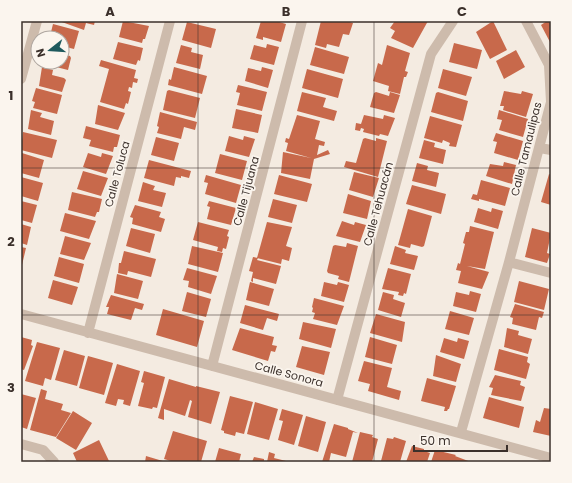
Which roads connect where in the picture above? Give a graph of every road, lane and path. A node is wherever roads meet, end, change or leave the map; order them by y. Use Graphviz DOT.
graph roads {
  1 [pos="37,21"];
  2 [pos="170,21"];
  3 [pos="302,21"];
  4 [pos="453,21"];
  5 [pos="526,21"];
  6 [pos="21,80"];
  7 [pos="540,148"];
  8 [pos="551,150"];
  9 [pos="509,262"];
  10 [pos="551,273"];
  11 [pos="21,314"];
  12 [pos="88,333"];
  13 [pos="212,366"];
  14 [pos="337,400"];
  15 [pos="461,432"];
  16 [pos="21,444"];
  17 [pos="551,458"];
  18 [pos="54,462"];
  1 -- 6 [label="street"];
  2 -- 12 [label="street, Calle Toluca"];
  3 -- 13 [label="street, Calle Tijuana"];
  4 -- 14 [label="street, Calle Tehuacán"];
  5 -- 7 [label="street, Calle Tamaulipas"];
  7 -- 8 [label="street"];
  7 -- 9 [label="street, Calle Tamaulipas"];
  9 -- 10 [label="street"];
  9 -- 15 [label="street, Calle Tamaulipas"];
  11 -- 12 [label="street, Calle Sonora"];
  12 -- 13 [label="street, Calle Sonora"];
  13 -- 14 [label="street, Calle Sonora"];
  14 -- 15 [label="street, Calle Sonora"];
  15 -- 17 [label="street, Calle Sonora"];
  16 -- 18 [label="street"];
}
